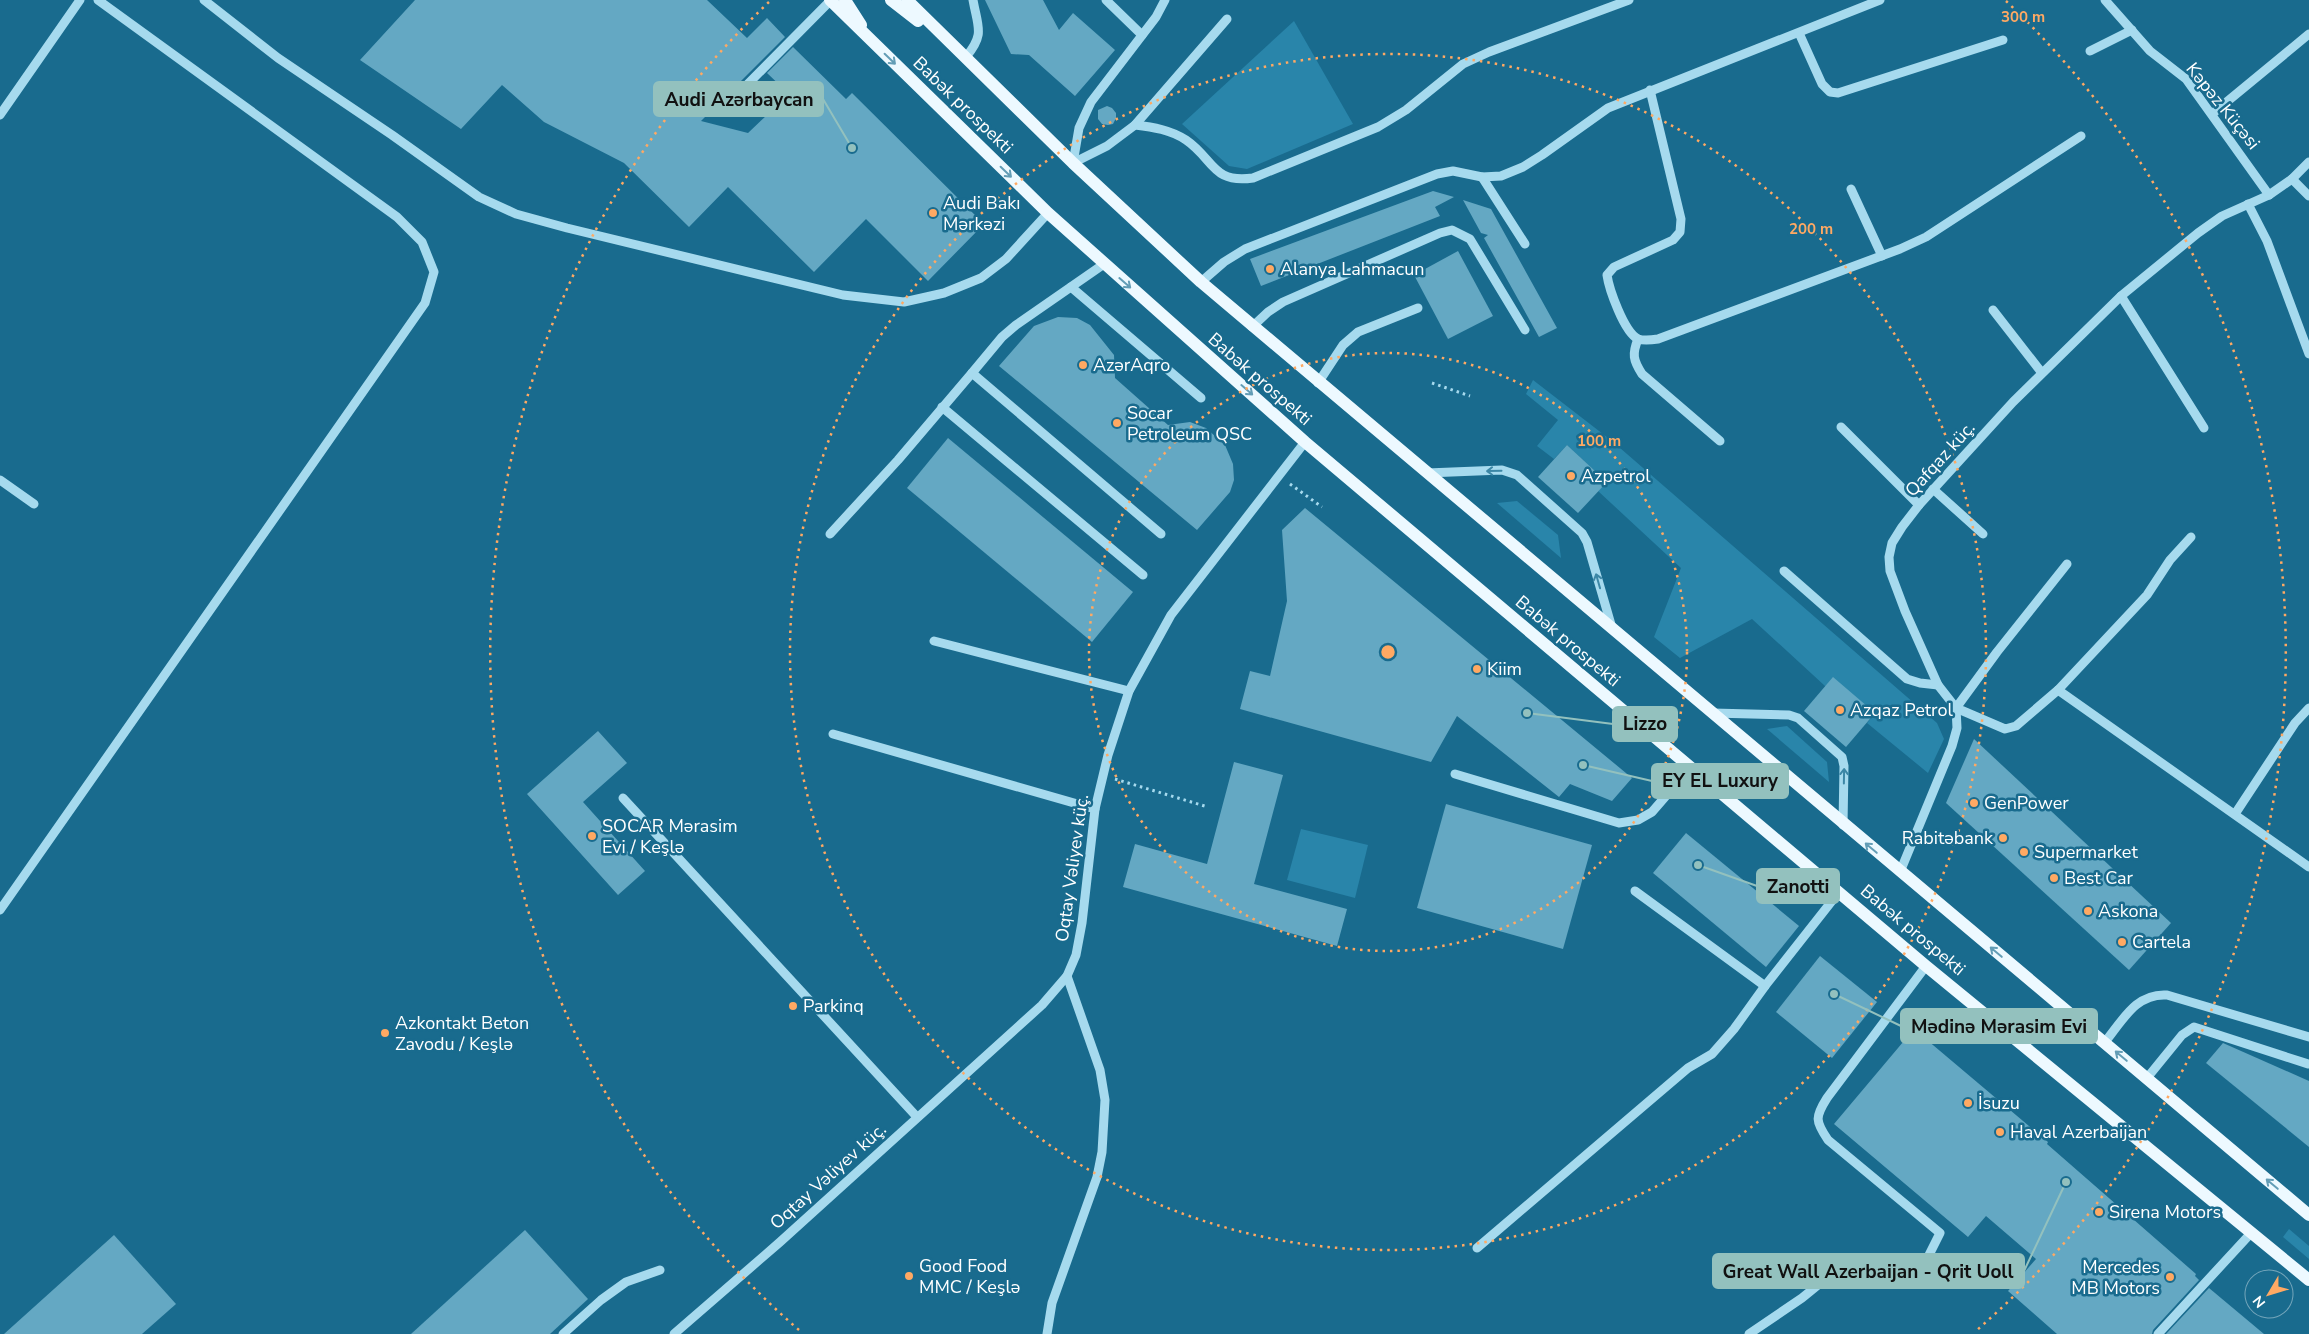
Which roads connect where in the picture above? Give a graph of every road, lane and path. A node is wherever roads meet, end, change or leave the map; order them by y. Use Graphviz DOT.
graph roads {
  1 [pos="80,0"];
  2 [pos="98,0"];
  3 [pos="204,0"];
  4 [pos="830,0"];
  5 [pos="845,0"];
  6 [pos="892,0"];
  7 [pos="907,0"];
  8 [pos="973,0"];
  9 [pos="1106,0"];
  10 [pos="1166,0"];
  11 [pos="1629,0"];
  12 [pos="1880,0"];
  13 [pos="2105,0"];
  14 [pos="1227,19"];
  15 [pos="2132,30"];
  16 [pos="1800,33"];
  17 [pos="2309,34"];
  18 [pos="1142,35"];
  19 [pos="868,38"];
  20 [pos="2003,40"];
  21 [pos="2090,50"];
  22 [pos="966,57"];
  23 [pos="1650,90"];
  24 [pos="737,95"];
  25 [pos="2212,114"];
  26 [pos="0,115"];
  27 [pos="1135,125"];
  28 [pos="2081,136"];
  29 [pos="2309,162"];
  30 [pos="1073,163"];
  31 [pos="1482,177"];
  32 [pos="2292,179"];
  33 [pos="1851,189"];
  34 [pos="2269,195"];
  35 [pos="2309,196"];
  36 [pos="2248,204"];
  37 [pos="1048,213"];
  38 [pos="1525,244"];
  39 [pos="1882,256"];
  40 [pos="1104,264"];
  41 [pos="1200,282"];
  42 [pos="1071,287"];
  43 [pos="2122,296"];
  44 [pos="1418,308"];
  45 [pos="1993,310"];
  46 [pos="1252,326"];
  47 [pos="1525,330"];
  48 [pos="1638,339"];
  49 [pos="2309,354"];
  50 [pos="972,373"];
  51 [pos="2042,373"];
  52 [pos="1318,383"];
  53 [pos="1432,383"];
  54 [pos="1470,396"];
  55 [pos="1201,398"];
  56 [pos="942,407"];
  57 [pos="1842,427"];
  58 [pos="2204,428"];
  59 [pos="1305,442"];
  60 [pos="1720,442"];
  61 [pos="1426,473"];
  62 [pos="0,480"];
  63 [pos="1290,484"];
  64 [pos="1933,489"];
  65 [pos="34,504"];
  66 [pos="1919,505"];
  67 [pos="1322,507"];
  68 [pos="830,534"];
  69 [pos="1161,534"];
  70 [pos="1983,534"];
  71 [pos="2191,537"];
  72 [pos="2067,564"];
  73 [pos="1784,571"];
  74 [pos="1143,575"];
  75 [pos="1612,628"];
  76 [pos="934,641"];
  77 [pos="1938,685"];
  78 [pos="2058,690"];
  79 [pos="1129,691"];
  80 [pos="1956,708"];
  81 [pos="2309,708"];
  82 [pos="1712,713"];
  83 [pos="833,734"];
  84 [pos="1691,767"];
  85 [pos="1455,774"];
  86 [pos="1102,776"];
  87 [pos="623,798"];
  88 [pos="1208,807"];
  89 [pos="1094,809"];
  90 [pos="2235,814"];
  91 [pos="1843,825"];
  92 [pos="2309,867"];
  93 [pos="1900,872"];
  94 [pos="1636,891"];
  95 [pos="1840,892"];
  96 [pos="0,910"];
  97 [pos="1926,966"];
  98 [pos="1067,976"];
  99 [pos="1765,986"];
  100 [pos="2309,1037"];
  101 [pos="2105,1042"];
  102 [pos="2308,1064"];
  103 [pos="2147,1078"];
  104 [pos="917,1118"];
  105 [pos="2309,1215"];
  106 [pos="2252,1232"];
  107 [pos="1477,1248"];
  108 [pos="660,1270"];
  109 [pos="2309,1280"];
  110 [pos="563,1334"];
  111 [pos="674,1334"];
  112 [pos="1048,1334"];
  113 [pos="1749,1334"];
  114 [pos="2158,1334"];
  1 -- 26 [label="street"];
  2 -- 96 [label="street"];
  3 -- 37 [label="street"];
  4 -- 19 [label="main road, Babək prospekti"];
  4 -- 24 [label="street"];
  5 -- 19 [label="main road"];
  6 -- 22 [label="main road"];
  7 -- 22 [label="main road, Babək prospekti"];
  8 -- 22 [label="street"];
  9 -- 18 [label="street"];
  10 -- 18 [label="street"];
  11 -- 27 [label="street"];
  12 -- 16 [label="street"];
  13 -- 15 [label="street, Kəpəz Küçəsi"];
  14 -- 27 [label="street"];
  15 -- 21 [label="street"];
  15 -- 25 [label="street, Kəpəz Küçəsi"];
  16 -- 20 [label="street"];
  16 -- 23 [label="street"];
  17 -- 25 [label="street"];
  18 -- 30 [label="street"];
  19 -- 37 [label="main road, Babək prospekti, one-way"];
  22 -- 30 [label="main road, Babək prospekti"];
  23 -- 31 [label="street"];
  23 -- 48 [label="street"];
  25 -- 34 [label="street, Kəpəz Küçəsi"];
  27 -- 30 [label="street"];
  28 -- 39 [label="street"];
  29 -- 32 [label="street, Qafqaz küç."];
  30 -- 41 [label="main road, Babək prospekti"];
  31 -- 38 [label="street"];
  31 -- 41 [label="street"];
  32 -- 34 [label="street, Qafqaz küç."];
  32 -- 35 [label="street"];
  33 -- 39 [label="street"];
  34 -- 36 [label="street, Qafqaz küç."];
  36 -- 43 [label="street, Qafqaz küç."];
  36 -- 49 [label="street"];
  37 -- 40 [label="main road, Babək prospekti"];
  39 -- 48 [label="street"];
  40 -- 42 [label="street"];
  40 -- 59 [label="main road, Babək prospekti, one-way"];
  41 -- 46 [label="main road, Babək prospekti"];
  42 -- 50 [label="street"];
  42 -- 55 [label="street"];
  43 -- 51 [label="street, Qafqaz küç."];
  43 -- 58 [label="street"];
  44 -- 52 [label="street"];
  45 -- 51 [label="street"];
  46 -- 47 [label="street"];
  46 -- 52 [label="main road, Babək prospekti"];
  48 -- 60 [label="street"];
  50 -- 56 [label="street"];
  50 -- 69 [label="street"];
  51 -- 64 [label="street, Qafqaz küç."];
  52 -- 61 [label="main road, Babək prospekti"];
  53 -- 54 [label="path"];
  56 -- 68 [label="street"];
  56 -- 74 [label="street"];
  57 -- 66 [label="street"];
  59 -- 79 [label="street, Oqtay Vəliyev küç."];
  59 -- 84 [label="main road, Babək prospekti"];
  61 -- 75 [label="main road, Babək prospekti"];
  75 -- 61 [label="street, one-way"];
  62 -- 65 [label="street"];
  63 -- 67 [label="path"];
  64 -- 66 [label="street, Qafqaz küç."];
  64 -- 70 [label="street"];
  66 -- 77 [label="street, Qafqaz küç."];
  71 -- 78 [label="street"];
  72 -- 80 [label="street"];
  73 -- 77 [label="street"];
  75 -- 82 [label="main road, Babək prospekti"];
  76 -- 79 [label="street"];
  77 -- 80 [label="street, Qafqaz küç."];
  78 -- 80 [label="street"];
  78 -- 90 [label="street"];
  79 -- 86 [label="street, Oqtay Vəliyev küç."];
  80 -- 93 [label="street"];
  81 -- 90 [label="street"];
  82 -- 91 [label="main road, Babək prospekti"];
  91 -- 82 [label="street, one-way"];
  83 -- 89 [label="street"];
  84 -- 85 [label="street"];
  84 -- 95 [label="main road, Babək prospekti"];
  86 -- 88 [label="path"];
  86 -- 89 [label="street, Oqtay Vəliyev küç."];
  87 -- 104 [label="street"];
  89 -- 98 [label="street, Oqtay Vəliyev küç."];
  90 -- 92 [label="street"];
  93 -- 91 [label="main road, Babək prospekti, one-way"];
  101 -- 93 [label="main road, Babək prospekti, one-way"];
  94 -- 99 [label="street"];
  95 -- 97 [label="main road, Babək prospekti"];
  95 -- 99 [label="street"];
  97 -- 106 [label="main road, Babək prospekti"];
  97 -- 113 [label="street"];
  98 -- 104 [label="street, Oqtay Vəliyev küç."];
  98 -- 112 [label="street"];
  99 -- 107 [label="street"];
  100 -- 101 [label="street"];
  103 -- 101 [label="main road, Babək prospekti, one-way"];
  102 -- 103 [label="street"];
  105 -- 103 [label="main road, Babək prospekti, one-way"];
  104 -- 111 [label="street, Oqtay Vəliyev küç."];
  106 -- 109 [label="main road, Babək prospekti"];
  106 -- 114 [label="street"];
  108 -- 110 [label="street"];
}
